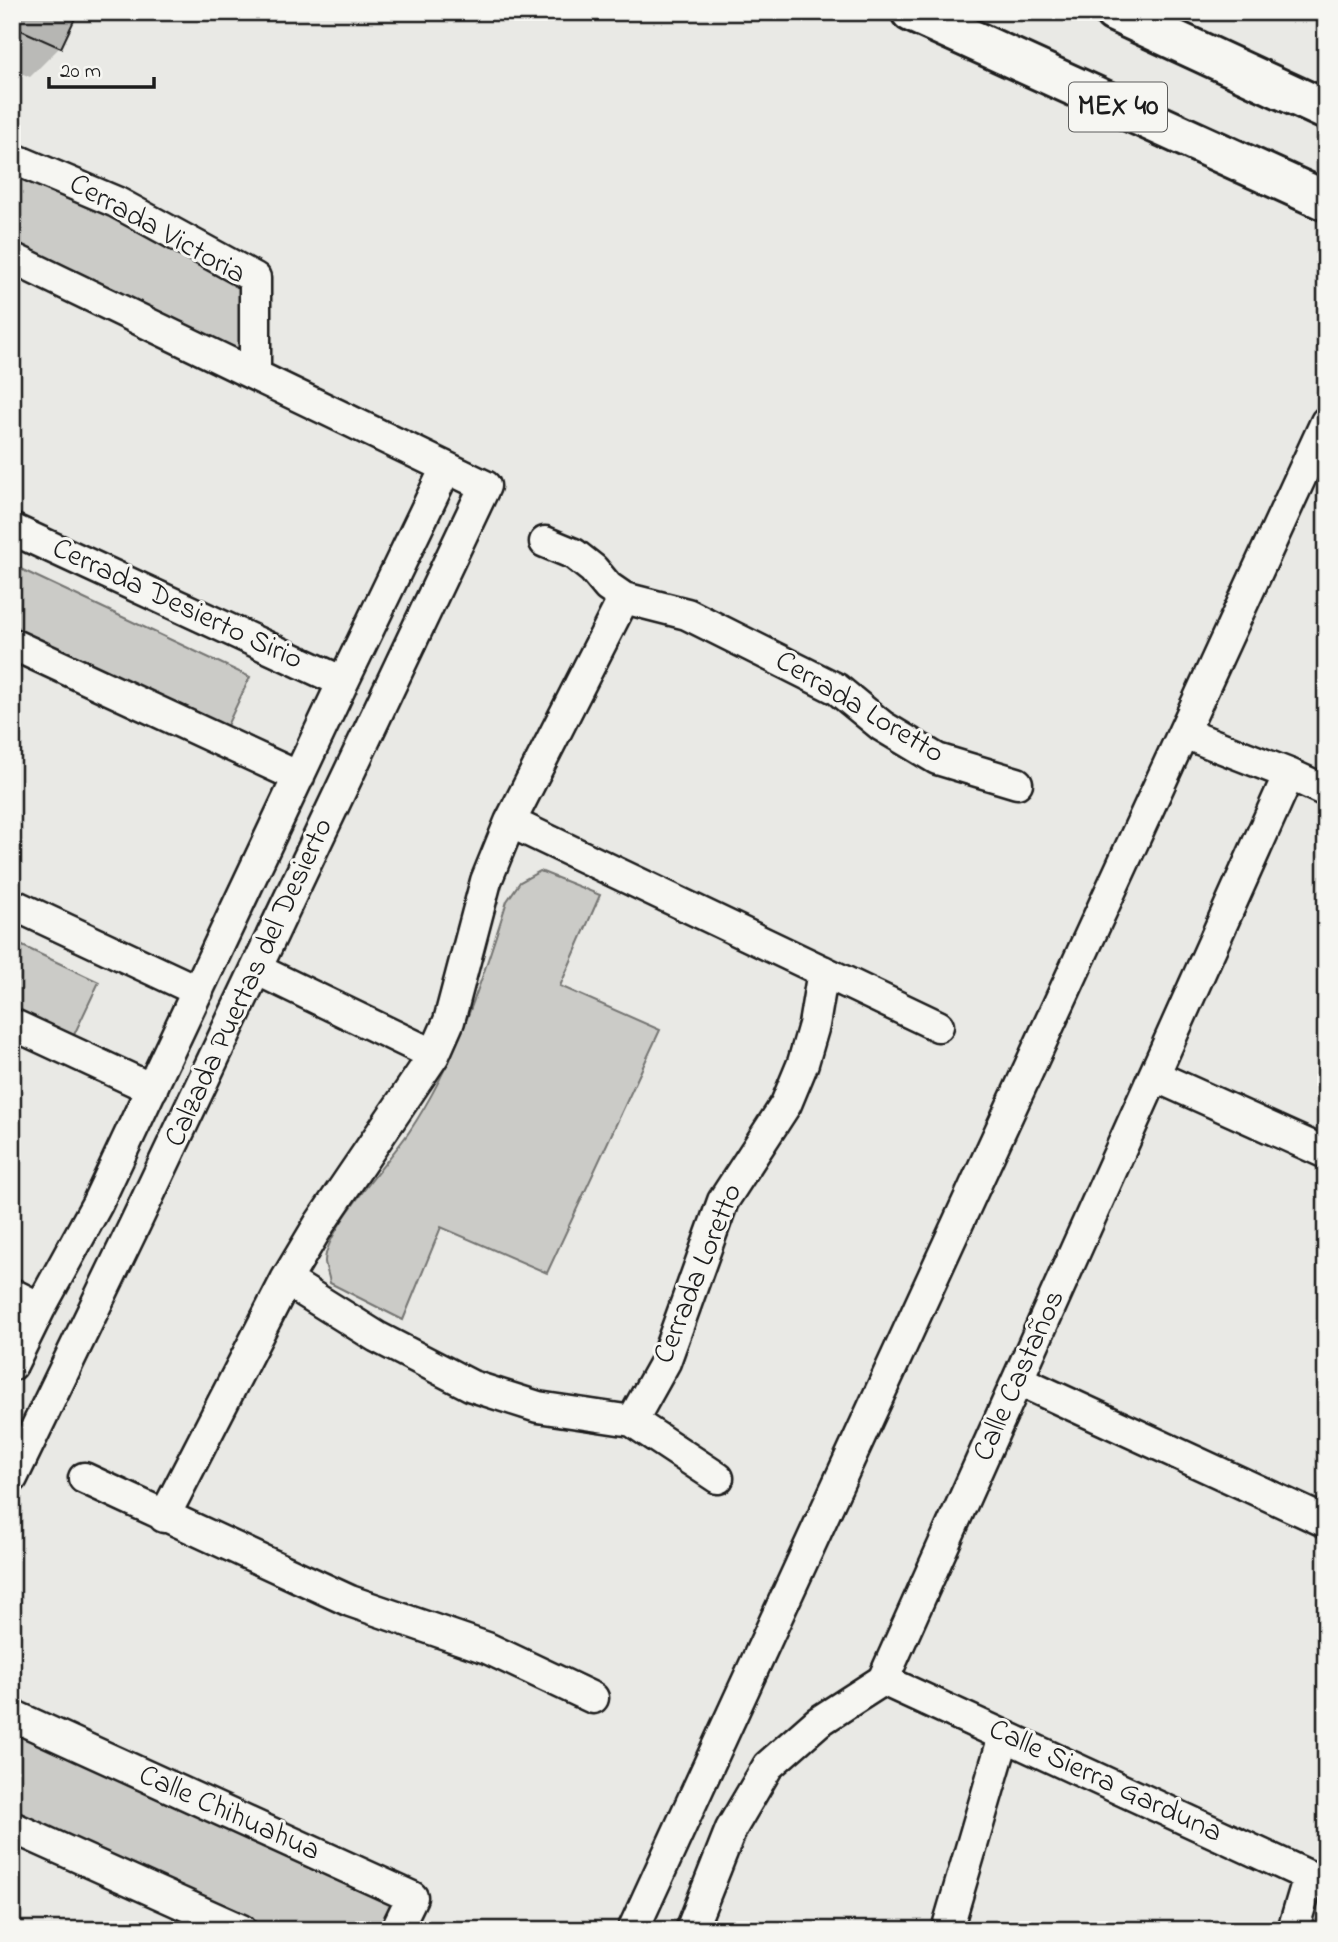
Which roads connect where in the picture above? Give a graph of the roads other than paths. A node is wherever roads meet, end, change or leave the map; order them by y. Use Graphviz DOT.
graph roads {
  1 [pos="911,12"];
  2 [pos="1114,12"];
  3 [pos="1326,110"];
  4 [pos="12,158"];
  5 [pos="1326,201"];
  6 [pos="12,258"];
  7 [pos="255,375"];
  8 [pos="1323,435"];
  9 [pos="446,468"];
  10 [pos="12,528"];
  11 [pos="545,541"];
  12 [pos="386,594"];
  13 [pos="624,598"];
  14 [pos="427,612"];
  15 [pos="12,644"];
  16 [pos="343,682"];
  17 [pos="1184,733"];
  18 [pos="1289,774"];
  19 [pos="299,776"];
  20 [pos="1017,783"];
  21 [pos="1326,791"];
  22 [pos="510,822"];
  23 [pos="246,888"];
  24 [pos="12,904"];
  25 [pos="286,907"];
  26 [pos="257,969"];
  27 [pos="823,971"];
  28 [pos="198,992"];
  29 [pos="12,1024"];
  30 [pos="937,1026"];
  31 [pos="434,1055"];
  32 [pos="1156,1076"];
  33 [pos="152,1089"];
  34 [pos="1326,1153"];
  35 [pos="97,1204"];
  36 [pos="135,1224"];
  37 [pos="286,1280"];
  38 [pos="12,1294"];
  39 [pos="40,1308"];
  40 [pos="12,1365"];
  41 [pos="1018,1380"];
  42 [pos="632,1422"];
  43 [pos="12,1478"];
  44 [pos="84,1478"];
  45 [pos="718,1478"];
  46 [pos="164,1517"];
  47 [pos="1326,1522"];
  48 [pos="883,1680"];
  49 [pos="593,1698"];
  50 [pos="12,1715"];
  51 [pos="1004,1736"];
  52 [pos="12,1827"];
  53 [pos="1317,1880"];
  54 [pos="241,1930"];
  55 [pos="397,1930"];
  56 [pos="633,1930"];
  57 [pos="691,1930"];
  58 [pos="947,1930"];
  59 [pos="1293,1930"];
  1 -- 5 [label="highway, MEX 40"];
  2 -- 3 [label="highway, MEX 40"];
  4 -- 7 [label="street, Cerrada Victoria"];
  6 -- 7 [label="street"];
  7 -- 9 [label="street"];
  8 -- 17 [label="street"];
  9 -- 12 [label="street, Calzada Puertas del Desierto"];
  9 -- 14 [label="street, Calzada Puertas del Desierto"];
  10 -- 16 [label="street, Cerrada Desierto Sirio"];
  11 -- 13 [label="street, Cerrada Loretto"];
  12 -- 14 [label="street"];
  12 -- 16 [label="street, Calzada Puertas del Desierto"];
  13 -- 20 [label="street, Cerrada Loretto"];
  13 -- 22 [label="street"];
  14 -- 25 [label="street, Calzada Puertas del Desierto"];
  15 -- 19 [label="street"];
  16 -- 19 [label="street, Calzada Puertas del Desierto"];
  17 -- 18 [label="street"];
  17 -- 56 [label="street"];
  18 -- 21 [label="street"];
  18 -- 32 [label="street, Calle Castaños"];
  19 -- 23 [label="street, Calzada Puertas del Desierto"];
  22 -- 27 [label="street"];
  22 -- 31 [label="street"];
  23 -- 25 [label="street"];
  23 -- 28 [label="street, Calzada Puertas del Desierto"];
  24 -- 28 [label="street"];
  25 -- 26 [label="street, Calzada Puertas del Desierto"];
  26 -- 31 [label="street"];
  26 -- 36 [label="street, Calzada Puertas del Desierto"];
  27 -- 30 [label="street"];
  27 -- 42 [label="street, Cerrada Loretto"];
  28 -- 33 [label="street, Calzada Puertas del Desierto"];
  29 -- 33 [label="street"];
  31 -- 37 [label="street"];
  32 -- 34 [label="street"];
  32 -- 41 [label="street, Calle Castaños"];
  33 -- 35 [label="street, Calzada Puertas del Desierto"];
  35 -- 36 [label="street"];
  35 -- 39 [label="street, Calzada Puertas del Desierto"];
  36 -- 43 [label="street, Calzada Puertas del Desierto"];
  37 -- 42 [label="street"];
  37 -- 46 [label="street"];
  38 -- 39 [label="street"];
  39 -- 40 [label="street, Calzada Puertas del Desierto"];
  41 -- 47 [label="street"];
  41 -- 48 [label="street, Calle Castaños"];
  42 -- 45 [label="street"];
  44 -- 46 [label="street"];
  46 -- 49 [label="street"];
  48 -- 51 [label="street, Calle Sierra Garduna"];
  48 -- 57 [label="street"];
  50 -- 55 [label="street, Calle Chihuahua"];
  51 -- 53 [label="street, Calle Sierra Garduna"];
  51 -- 58 [label="street"];
  52 -- 54 [label="street"];
  53 -- 59 [label="street"];
}
